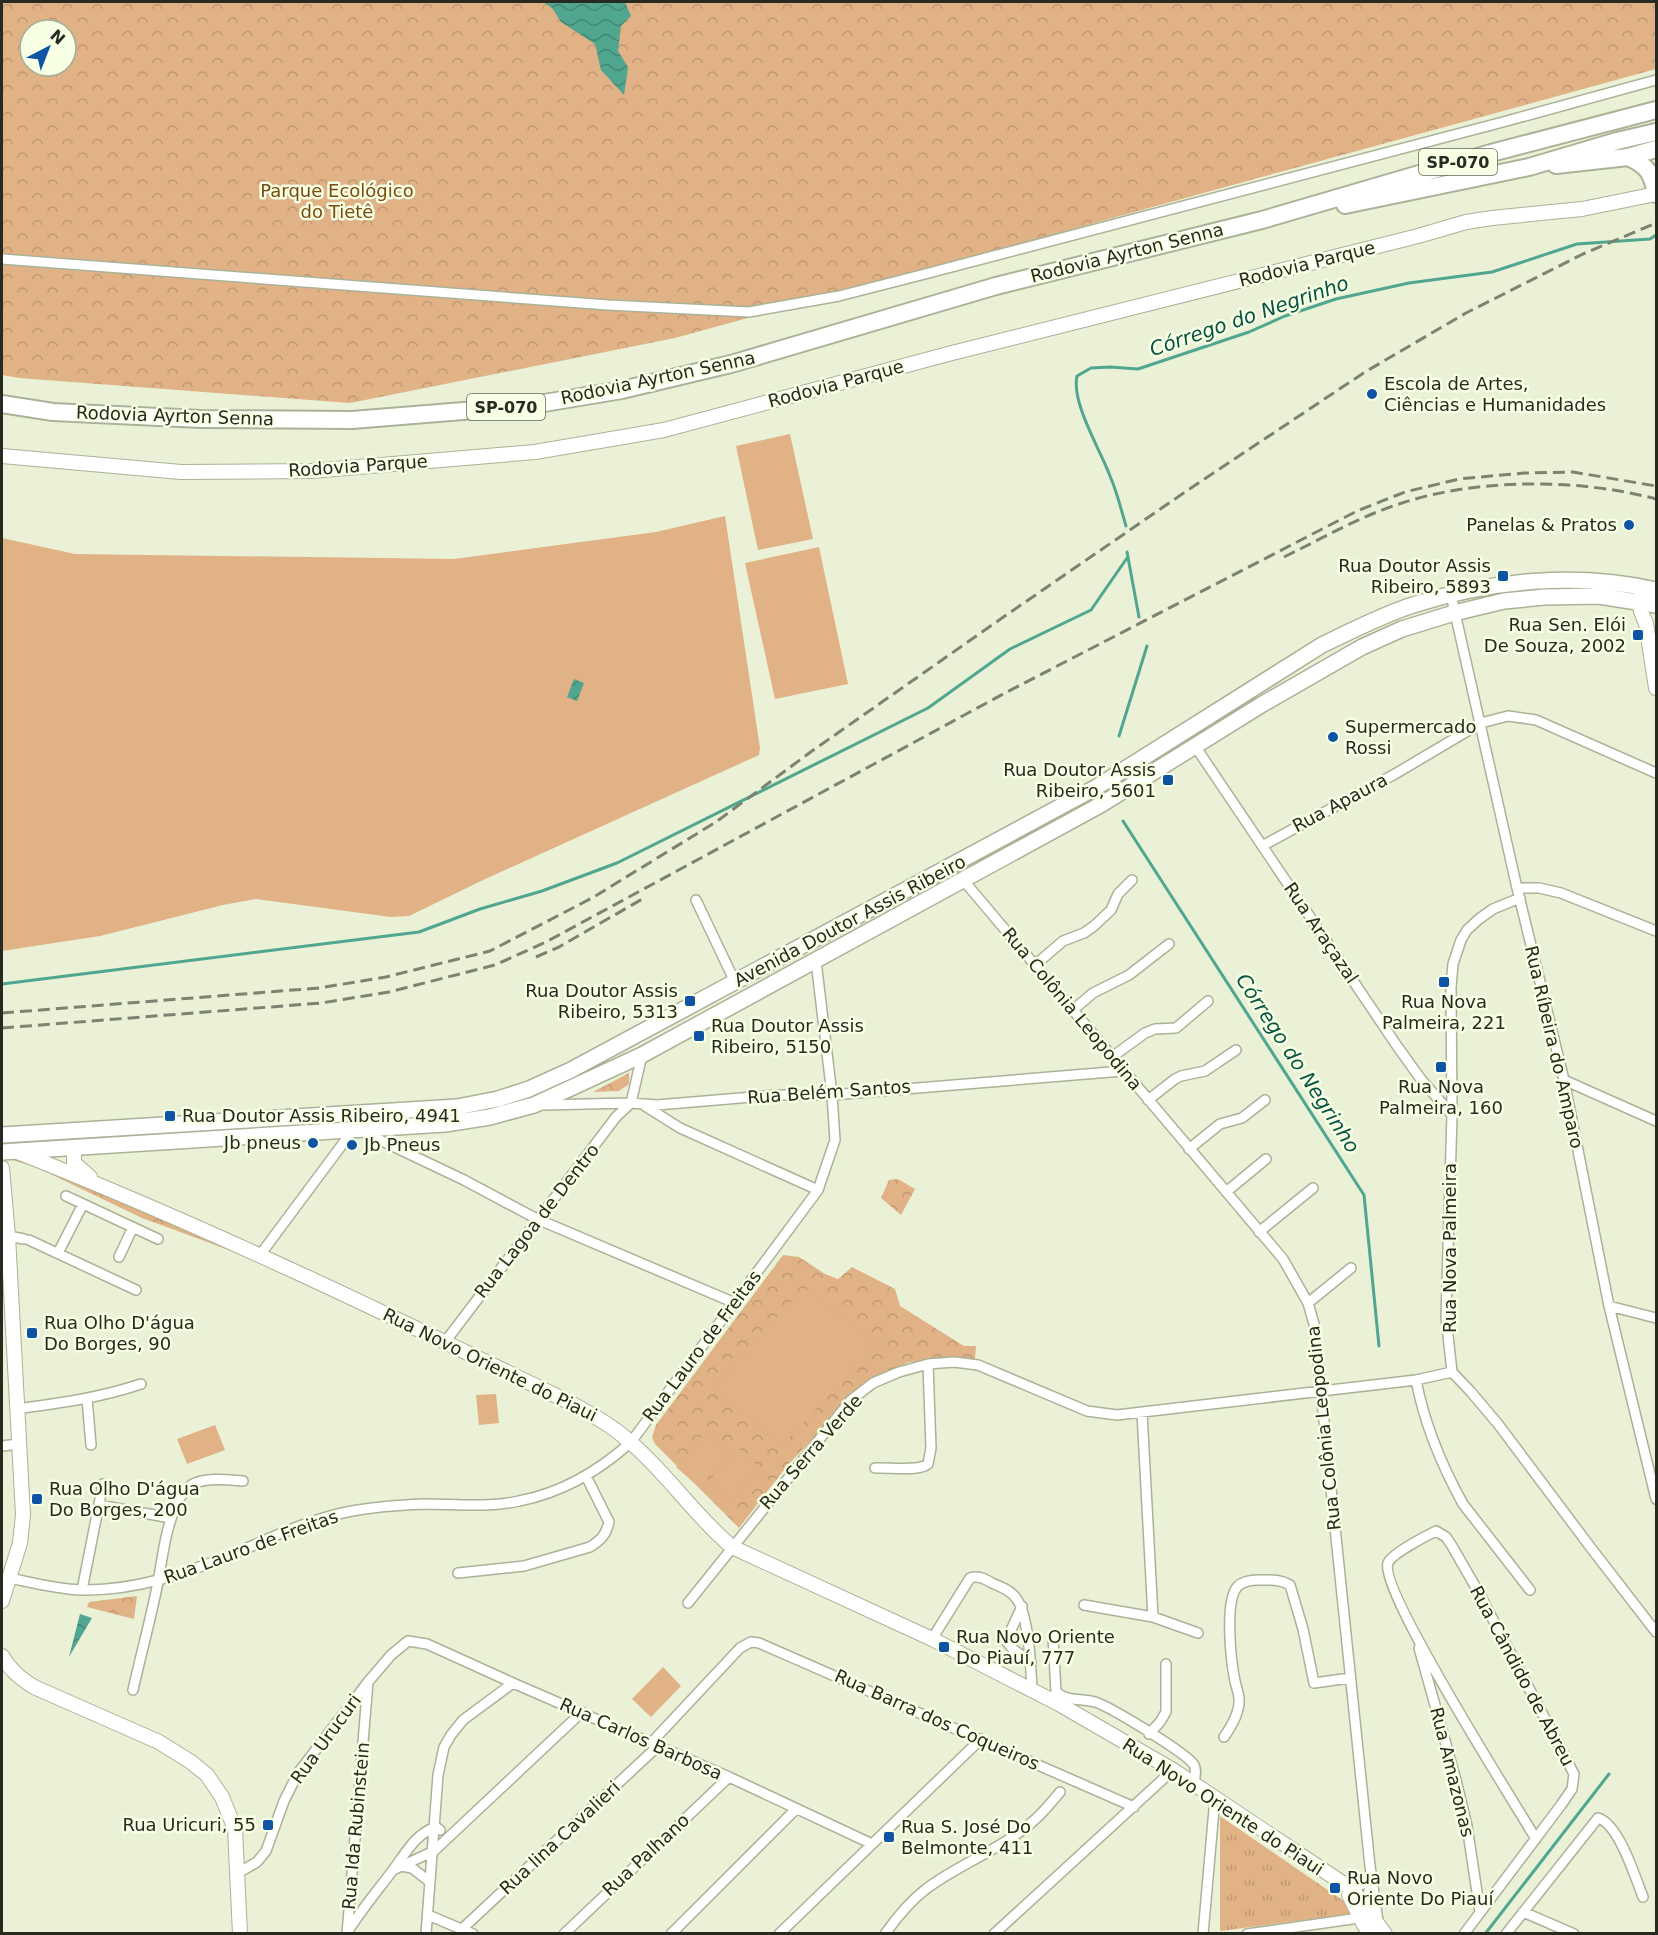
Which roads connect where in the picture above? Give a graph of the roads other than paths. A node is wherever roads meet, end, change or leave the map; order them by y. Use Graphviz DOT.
graph roads {
  1 [pos="1656,80"];
  2 [pos="1656,111"];
  3 [pos="1656,132"];
  4 [pos="1656,148"];
  5 [pos="1628,157"];
  6 [pos="1529,167"];
  7 [pos="1656,194"];
  8 [pos="1262,220"];
  9 [pos="2,259"];
  10 [pos="2,404"];
  11 [pos="2,456"];
  12 [pos="1656,575"];
  13 [pos="1650,588"];
  14 [pos="1451,595"];
  15 [pos="1639,602"];
  16 [pos="1656,605"];
  17 [pos="1454,613"];
  18 [pos="1646,623"];
  19 [pos="1656,688"];
  20 [pos="1481,723"];
  21 [pos="1195,746"];
  22 [pos="1656,773"];
  23 [pos="1262,846"];
  24 [pos="1132,880"];
  25 [pos="964,881"];
  26 [pos="1519,893"];
  27 [pos="696,900"];
  28 [pos="1656,931"];
  29 [pos="1168,944"];
  30 [pos="816,961"];
  31 [pos="1035,965"];
  32 [pos="735,982"];
  33 [pos="1208,1001"];
  34 [pos="1073,1010"];
  35 [pos="1236,1050"];
  36 [pos="642,1055"];
  37 [pos="1112,1057"];
  38 [pos="1123,1071"];
  39 [pos="1564,1080"];
  40 [pos="832,1095"];
  41 [pos="1148,1100"];
  42 [pos="1265,1100"];
  43 [pos="631,1103"];
  44 [pos="534,1105"];
  45 [pos="643,1105"];
  46 [pos="1452,1115"];
  47 [pos="1656,1121"];
  48 [pos="355,1129"];
  49 [pos="2,1135"];
  50 [pos="74,1148"];
  51 [pos="1189,1149"];
  52 [pos="8,1152"];
  53 [pos="1266,1159"];
  54 [pos="2,1168"];
  55 [pos="104,1186"];
  56 [pos="1313,1188"];
  57 [pos="818,1190"];
  58 [pos="1226,1192"];
  59 [pos="66,1196"];
  60 [pos="83,1204"];
  61 [pos="537,1219"];
  62 [pos="133,1227"];
  63 [pos="1260,1232"];
  64 [pos="5,1239"];
  65 [pos="158,1239"];
  66 [pos="58,1252"];
  67 [pos="260,1255"];
  68 [pos="119,1257"];
  69 [pos="1351,1268"];
  70 [pos="136,1290"];
  71 [pos="735,1303"];
  72 [pos="1308,1303"];
  73 [pos="1609,1306"];
  74 [pos="7,1312"];
  75 [pos="1656,1318"];
  76 [pos="445,1342"];
  77 [pos="928,1364"];
  78 [pos="1452,1372"];
  79 [pos="1416,1380"];
  80 [pos="141,1384"];
  81 [pos="1320,1392"];
  82 [pos="87,1399"];
  83 [pos="16,1408"];
  84 [pos="1142,1413"];
  85 [pos="631,1442"];
  86 [pos="19,1444"];
  87 [pos="91,1445"];
  88 [pos="2,1446"];
  89 [pos="875,1468"];
  90 [pos="586,1476"];
  91 [pos="243,1481"];
  92 [pos="103,1484"];
  93 [pos="1656,1498"];
  94 [pos="99,1505"];
  95 [pos="171,1518"];
  96 [pos="732,1546"];
  97 [pos="458,1573"];
  98 [pos="10,1578"];
  99 [pos="158,1581"];
  100 [pos="82,1590"];
  101 [pos="1530,1590"];
  102 [pos="2,1601"];
  103 [pos="688,1603"];
  104 [pos="1084,1605"];
  105 [pos="1022,1606"];
  106 [pos="1153,1617"];
  107 [pos="1656,1632"];
  108 [pos="1198,1633"];
  109 [pos="1414,1635"];
  110 [pos="1053,1637"];
  111 [pos="932,1639"];
  112 [pos="408,1641"];
  113 [pos="740,1648"];
  114 [pos="2,1656"];
  115 [pos="1031,1662"];
  116 [pos="1166,1664"];
  117 [pos="1350,1678"];
  118 [pos="368,1682"];
  119 [pos="513,1683"];
  120 [pos="133,1690"];
  121 [pos="1032,1690"];
  122 [pos="582,1712"];
  123 [pos="1149,1734"];
  124 [pos="1224,1737"];
  125 [pos="981,1739"];
  126 [pos="655,1745"];
  127 [pos="1173,1770"];
  128 [pos="729,1777"];
  129 [pos="1194,1783"];
  130 [pos="1060,1792"];
  131 [pos="1215,1798"];
  132 [pos="1134,1807"];
  133 [pos="796,1809"];
  134 [pos="436,1827"];
  135 [pos="449,1837"];
  136 [pos="1536,1839"];
  137 [pos="414,1841"];
  138 [pos="872,1844"];
  139 [pos="434,1851"];
  140 [pos="420,1856"];
  141 [pos="397,1868"];
  142 [pos="238,1873"];
  143 [pos="1373,1880"];
  144 [pos="430,1882"];
  145 [pos="1343,1884"];
  146 [pos="1643,1897"];
  147 [pos="1361,1908"];
  148 [pos="1480,1912"];
  149 [pos="1523,1912"];
  150 [pos="428,1915"];
  151 [pos="462,1929"];
  152 [pos="1375,1931"];
  153 [pos="347,1933"];
  154 [pos="782,1933"];
  155 [pos="240,1934"];
  156 [pos="426,1934"];
  157 [pos="473,1934"];
  158 [pos="564,1934"];
  159 [pos="670,1934"];
  160 [pos="885,1934"];
  161 [pos="994,1934"];
  162 [pos="1203,1934"];
  163 [pos="1247,1934"];
  164 [pos="1464,1934"];
  165 [pos="1506,1934"];
  166 [pos="1574,1934"];
  1 -- 9 [label="street"];
  2 -- 8 [label="highway, Rodovia Ayrton Senna / SP-070"];
  3 -- 6 [label="highway, Rodovia Ayrton Senna / SP-070"];
  4 -- 5 [label="highway"];
  5 -- 6 [label="highway"];
  5 -- 7 [label="highway"];
  6 -- 8 [label="highway, Rodovia Ayrton Senna / SP-070"];
  7 -- 11 [label="street, Rodovia Parque"];
  8 -- 10 [label="highway, Rodovia Ayrton Senna / SP-070"];
  12 -- 13 [label="main road"];
  13 -- 14 [label="main road, Avenida Doutor Assis Ribeiro"];
  13 -- 15 [label="street"];
  14 -- 17 [label="street, Rua Ríbeira do Amparo"];
  14 -- 32 [label="main road, Avenida Doutor Assis Ribeiro"];
  15 -- 16 [label="main road, Avenida Doutor Assis Ribeiro"];
  15 -- 17 [label="main road, Avenida Doutor Assis Ribeiro"];
  15 -- 18 [label="street"];
  16 -- 18 [label="street"];
  17 -- 20 [label="street, Rua Ríbeira do Amparo"];
  17 -- 21 [label="main road, Avenida Doutor Assis Ribeiro"];
  18 -- 19 [label="street"];
  20 -- 22 [label="street, Rua Apaura"];
  20 -- 23 [label="street, Rua Apaura"];
  20 -- 26 [label="street, Rua Ríbeira do Amparo"];
  21 -- 23 [label="street, Rua Araçazal"];
  21 -- 25 [label="main road, Avenida Doutor Assis Ribeiro"];
  23 -- 46 [label="street, Rua Araçazal"];
  24 -- 31 [label="street"];
  25 -- 30 [label="main road, Avenida Doutor Assis Ribeiro"];
  25 -- 31 [label="street, Rua Colônia Leopodina"];
  26 -- 28 [label="street"];
  26 -- 39 [label="street, Rua Ríbeira do Amparo"];
  26 -- 46 [label="street, Rua Nova Palmeira"];
  27 -- 32 [label="street"];
  29 -- 34 [label="street"];
  30 -- 36 [label="main road, Avenida Doutor Assis Ribeiro"];
  30 -- 40 [label="street, Rua Lauro de Freitas"];
  31 -- 34 [label="street, Rua Colônia Leopodina"];
  32 -- 49 [label="main road, Avenida Doutor Assis Ribeiro"];
  33 -- 37 [label="street"];
  34 -- 37 [label="street, Rua Colônia Leopodina"];
  35 -- 41 [label="street"];
  36 -- 43 [label="street"];
  36 -- 44 [label="main road, Avenida Doutor Assis Ribeiro"];
  37 -- 38 [label="street, Rua Colônia Leopodina"];
  38 -- 40 [label="street, Rua Belém Santos"];
  38 -- 41 [label="street, Rua Colônia Leopodina"];
  39 -- 47 [label="street"];
  39 -- 73 [label="street, Rua Ríbeira do Amparo"];
  40 -- 45 [label="street, Rua Belém Santos"];
  40 -- 57 [label="street, Rua Lauro de Freitas"];
  41 -- 51 [label="street, Rua Colônia Leopodina"];
  42 -- 51 [label="street"];
  43 -- 44 [label="street, Rua Belém Santos"];
  43 -- 45 [label="street, Rua Belém Santos"];
  43 -- 61 [label="street, Rua Lagoa de Dentro"];
  44 -- 48 [label="main road, Avenida Doutor Assis Ribeiro"];
  45 -- 57 [label="street"];
  46 -- 78 [label="street, Rua Nova Palmeira"];
  48 -- 50 [label="main road, Avenida Doutor Assis Ribeiro"];
  48 -- 61 [label="street"];
  48 -- 67 [label="street"];
  50 -- 52 [label="main road, Avenida Doutor Assis Ribeiro"];
  50 -- 55 [label="street, Rua Novo Oriente do Piaui"];
  51 -- 58 [label="street, Rua Colônia Leopodina"];
  52 -- 55 [label="street, Rua Novo Oriente do Piaui"];
  53 -- 58 [label="street"];
  54 -- 64 [label="street"];
  55 -- 67 [label="street, Rua Novo Oriente do Piaui"];
  56 -- 63 [label="street"];
  57 -- 71 [label="street, Rua Lauro de Freitas"];
  58 -- 63 [label="street, Rua Colônia Leopodina"];
  59 -- 60 [label="street"];
  60 -- 62 [label="street"];
  60 -- 66 [label="street"];
  61 -- 71 [label="street"];
  61 -- 76 [label="street, Rua Lagoa de Dentro"];
  62 -- 65 [label="street"];
  62 -- 68 [label="street"];
  63 -- 72 [label="street, Rua Colônia Leopodina"];
  64 -- 66 [label="street"];
  64 -- 74 [label="street"];
  66 -- 70 [label="street"];
  67 -- 76 [label="street, Rua Novo Oriente do Piaui"];
  69 -- 72 [label="street"];
  71 -- 85 [label="street, Rua Lauro de Freitas"];
  72 -- 81 [label="street, Rua Colônia Leopodina"];
  73 -- 75 [label="street"];
  73 -- 93 [label="street, Rua Ríbeira do Amparo"];
  74 -- 83 [label="street"];
  76 -- 85 [label="street, Rua Novo Oriente do Piaui"];
  77 -- 84 [label="street, Rua Serra Verde"];
  77 -- 89 [label="street"];
  77 -- 96 [label="street, Rua Serra Verde"];
  78 -- 79 [label="street, Rua Serra Verde"];
  78 -- 107 [label="street"];
  79 -- 81 [label="street, Rua Serra Verde"];
  79 -- 101 [label="street"];
  80 -- 82 [label="street"];
  81 -- 84 [label="street, Rua Serra Verde"];
  81 -- 117 [label="street, Rua Colônia Leopodina"];
  82 -- 83 [label="street"];
  82 -- 87 [label="street"];
  83 -- 86 [label="street"];
  84 -- 106 [label="street"];
  85 -- 90 [label="street, Rua Lauro de Freitas"];
  85 -- 96 [label="street, Rua Novo Oriente do Piaui"];
  86 -- 88 [label="street"];
  86 -- 98 [label="street"];
  90 -- 97 [label="street"];
  90 -- 99 [label="street, Rua Lauro de Freitas"];
  91 -- 95 [label="street"];
  92 -- 94 [label="street"];
  94 -- 95 [label="street"];
  94 -- 100 [label="street"];
  95 -- 99 [label="street"];
  96 -- 103 [label="street, Rua Serra Verde"];
  96 -- 111 [label="street, Rua Novo Oriente do Piaui"];
  98 -- 100 [label="street, Rua Lauro de Freitas"];
  98 -- 102 [label="street"];
  99 -- 100 [label="street, Rua Lauro de Freitas"];
  99 -- 120 [label="street"];
  104 -- 106 [label="street"];
  105 -- 111 [label="street"];
  105 -- 115 [label="street"];
  105 -- 115 [label="street"];
  106 -- 108 [label="street"];
  109 -- 136 [label="street"];
  109 -- 136 [label="street, Rua Cândido de Abreu"];
  109 -- 148 [label="street, Rua Amazonas"];
  110 -- 123 [label="street"];
  111 -- 121 [label="street, Rua Novo Oriente do Piaui"];
  112 -- 118 [label="street, Rua Urucuri"];
  112 -- 119 [label="street, Rua Carlos Barbosa"];
  113 -- 125 [label="street, Rua Barra dos Coqueiros"];
  113 -- 126 [label="street, Rua lina Cavalieri"];
  114 -- 142 [label="street"];
  115 -- 121 [label="street"];
  116 -- 123 [label="street"];
  117 -- 124 [label="street"];
  117 -- 143 [label="street, Rua Colônia Leopodina"];
  118 -- 142 [label="street, Rua Urucuri"];
  118 -- 153 [label="street, Rua Ida Rubinstein"];
  119 -- 122 [label="street, Rua Carlos Barbosa"];
  119 -- 134 [label="street"];
  121 -- 127 [label="street, Rua Novo Oriente do Piaui"];
  122 -- 126 [label="street, Rua Carlos Barbosa"];
  122 -- 135 [label="street"];
  123 -- 129 [label="street"];
  125 -- 132 [label="street, Rua Barra dos Coqueiros"];
  125 -- 138 [label="street"];
  126 -- 128 [label="street, Rua Carlos Barbosa"];
  126 -- 151 [label="street, Rua lina Cavalieri"];
  127 -- 129 [label="street, Rua Novo Oriente do Piaui"];
  127 -- 132 [label="street"];
  128 -- 133 [label="street, Rua Carlos Barbosa"];
  128 -- 158 [label="street, Rua Palhano"];
  129 -- 131 [label="street, Rua Novo Oriente do Piaui"];
  130 -- 160 [label="street"];
  131 -- 145 [label="street, Rua Novo Oriente do Piaui"];
  131 -- 162 [label="street"];
  132 -- 161 [label="street"];
  133 -- 138 [label="street, Rua Carlos Barbosa"];
  133 -- 159 [label="street"];
  134 -- 135 [label="street"];
  134 -- 137 [label="street"];
  134 -- 139 [label="street"];
  135 -- 139 [label="street"];
  136 -- 148 [label="street, Rua Cândido de Abreu"];
  137 -- 140 [label="street"];
  137 -- 141 [label="street"];
  138 -- 154 [label="street"];
  139 -- 140 [label="street"];
  139 -- 144 [label="street"];
  140 -- 141 [label="street"];
  141 -- 144 [label="street"];
  141 -- 153 [label="street"];
  142 -- 155 [label="street"];
  143 -- 145 [label="street"];
  143 -- 147 [label="street, Rua Colônia Leopodina"];
  143 -- 152 [label="street, Rua Colônia Leopodina"];
  144 -- 150 [label="street"];
  145 -- 147 [label="street, Rua Novo Oriente do Piaui"];
  146 -- 149 [label="street"];
  147 -- 152 [label="street, Rua Novo Oriente do Piaui"];
  147 -- 163 [label="street"];
  148 -- 164 [label="street, Rua Cândido de Abreu"];
  149 -- 165 [label="street"];
  149 -- 166 [label="street"];
  150 -- 151 [label="street"];
  150 -- 156 [label="street"];
  151 -- 157 [label="street"];
}
